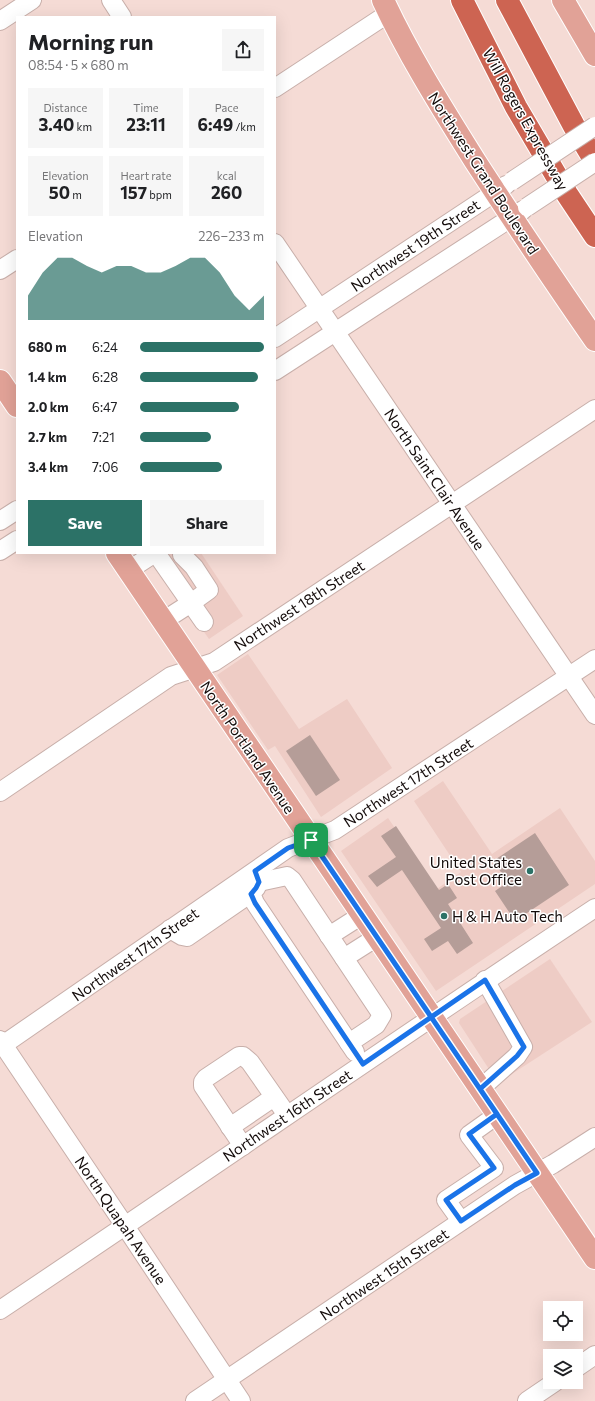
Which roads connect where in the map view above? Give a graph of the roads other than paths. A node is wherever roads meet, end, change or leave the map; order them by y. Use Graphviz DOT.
graph roads {
  1 [pos="32,0"];
  2 [pos="111,0"];
  3 [pos="462,0"];
  4 [pos="563,0"];
  5 [pos="509,4"];
  6 [pos="386,7"];
  7 [pos="121,16"];
  8 [pos="0,21"];
  9 [pos="595,55"];
  10 [pos="276,87"];
  11 [pos="595,126"];
  12 [pos="595,162"];
  13 [pos="504,187"];
  14 [pos="519,212"];
  15 [pos="595,236"];
  16 [pos="276,244"];
  17 [pos="16,260"];
  18 [pos="0,270"];
  19 [pos="320,308"];
  20 [pos="335,331"];
  21 [pos="276,337"];
  22 [pos="595,340"];
  23 [pos="276,369"];
  24 [pos="0,381"];
  25 [pos="16,405"];
  26 [pos="595,410"];
  27 [pos="452,504"];
  28 [pos="16,511"];
  29 [pos="0,521"];
  30 [pos="16,541"];
  31 [pos="0,551"];
  32 [pos="152,554"];
  33 [pos="157,554"];
  34 [pos="190,557"];
  35 [pos="123,562"];
  36 [pos="191,604"];
  37 [pos="163,621"];
  38 [pos="204,622"];
  39 [pos="595,659"];
  40 [pos="195,668"];
  41 [pos="569,676"];
  42 [pos="595,715"];
  43 [pos="0,792"];
  44 [pos="311,840"];
  45 [pos="255,882"];
  46 [pos="595,908"];
  47 [pos="362,915"];
  48 [pos="329,936"];
  49 [pos="377,937"];
  50 [pos="344,958"];
  51 [pos="485,980"];
  52 [pos="431,1016"];
  53 [pos="349,1043"];
  54 [pos="1,1044"];
  55 [pos="363,1064"];
  56 [pos="480,1089"];
  57 [pos="274,1097"];
  58 [pos="497,1114"];
  59 [pos="287,1116"];
  60 [pos="230,1127"];
  61 [pos="595,1137"];
  62 [pos="243,1146"];
  63 [pos="537,1173"];
  64 [pos="461,1221"];
  65 [pos="126,1226"];
  66 [pos="595,1258"];
  67 [pos="0,1310"];
  68 [pos="595,1355"];
  69 [pos="583,1363"];
  70 [pos="226,1380"];
  71 [pos="545,1389"];
  72 [pos="195,1401"];
  73 [pos="241,1401"];
  74 [pos="527,1401"];
  1 -- 8 [label="street"];
  2 -- 7 [label="street"];
  3 -- 15 [label="highway, Will Rogers Expressway"];
  4 -- 9 [label="main road"];
  5 -- 12 [label="highway"];
  6 -- 10 [label="street"];
  6 -- 13 [label="main road, Northwest Grand Boulevard"];
  11 -- 13 [label="street, Northwest 19th Street, bridge"];
  12 -- 14 [label="street, Northwest 19th Street, bridge"];
  13 -- 14 [label="main road, Northwest Grand Boulevard"];
  13 -- 19 [label="street, Northwest 19th Street"];
  14 -- 20 [label="street, Northwest 19th Street"];
  14 -- 22 [label="main road, Northwest Grand Boulevard"];
  16 -- 19 [label="street, North Saint Clair Avenue"];
  17 -- 18 [label="street"];
  19 -- 20 [label="street, North Saint Clair Avenue"];
  19 -- 21 [label="street, Northwest 19th Street"];
  20 -- 23 [label="street, Northwest 19th Street"];
  20 -- 27 [label="street, North Saint Clair Avenue"];
  24 -- 25 [label="main road"];
  26 -- 27 [label="street, Northwest 18th Street"];
  27 -- 40 [label="street, Northwest 18th Street"];
  27 -- 41 [label="street, North Saint Clair Avenue"];
  28 -- 29 [label="street"];
  30 -- 31 [label="street"];
  32 -- 35 [label="street"];
  33 -- 36 [label="street"];
  34 -- 36 [label="street"];
  35 -- 37 [label="main road, North Portland Avenue"];
  36 -- 37 [label="street"];
  36 -- 38 [label="street"];
  37 -- 40 [label="main road, North Portland Avenue"];
  39 -- 41 [label="street, Northwest 17th Street"];
  40 -- 43 [label="street, Northwest 18th Street"];
  40 -- 44 [label="main road, North Portland Avenue"];
  41 -- 42 [label="street, North Saint Clair Avenue"];
  41 -- 44 [label="street, Northwest 17th Street"];
  44 -- 45 [label="street, Northwest 17th Street"];
  44 -- 47 [label="main road, North Portland Avenue"];
  45 -- 48 [label="street"];
  45 -- 53 [label="street"];
  45 -- 54 [label="street, Northwest 17th Street"];
  46 -- 51 [label="street, Northwest 16th Street"];
  47 -- 48 [label="street"];
  47 -- 49 [label="main road, North Portland Avenue"];
  48 -- 50 [label="street"];
  49 -- 50 [label="street"];
  49 -- 52 [label="main road, North Portland Avenue"];
  50 -- 53 [label="street"];
  51 -- 52 [label="street, Northwest 16th Street"];
  51 -- 56 [label="street"];
  52 -- 55 [label="street, Northwest 16th Street"];
  52 -- 56 [label="main road, North Portland Avenue"];
  53 -- 55 [label="street"];
  54 -- 65 [label="street, North Quapah Avenue"];
  55 -- 59 [label="street, Northwest 16th Street"];
  56 -- 58 [label="main road, North Portland Avenue"];
  57 -- 59 [label="street"];
  57 -- 60 [label="street"];
  57 -- 60 [label="street"];
  58 -- 63 [label="main road, North Portland Avenue"];
  58 -- 64 [label="street"];
  59 -- 62 [label="street, Northwest 16th Street"];
  60 -- 62 [label="street"];
  61 -- 63 [label="street, Northwest 15th Street"];
  62 -- 65 [label="street, Northwest 16th Street"];
  63 -- 64 [label="street, Northwest 15th Street"];
  63 -- 66 [label="main road, North Portland Avenue"];
  64 -- 70 [label="street, Northwest 15th Street"];
  65 -- 67 [label="street, Northwest 16th Street"];
  65 -- 70 [label="street, North Quapah Avenue"];
  68 -- 69 [label="street"];
  70 -- 72 [label="street, Northwest 15th Street"];
  70 -- 73 [label="street, North Quapah Avenue"];
  71 -- 74 [label="street"];
}
